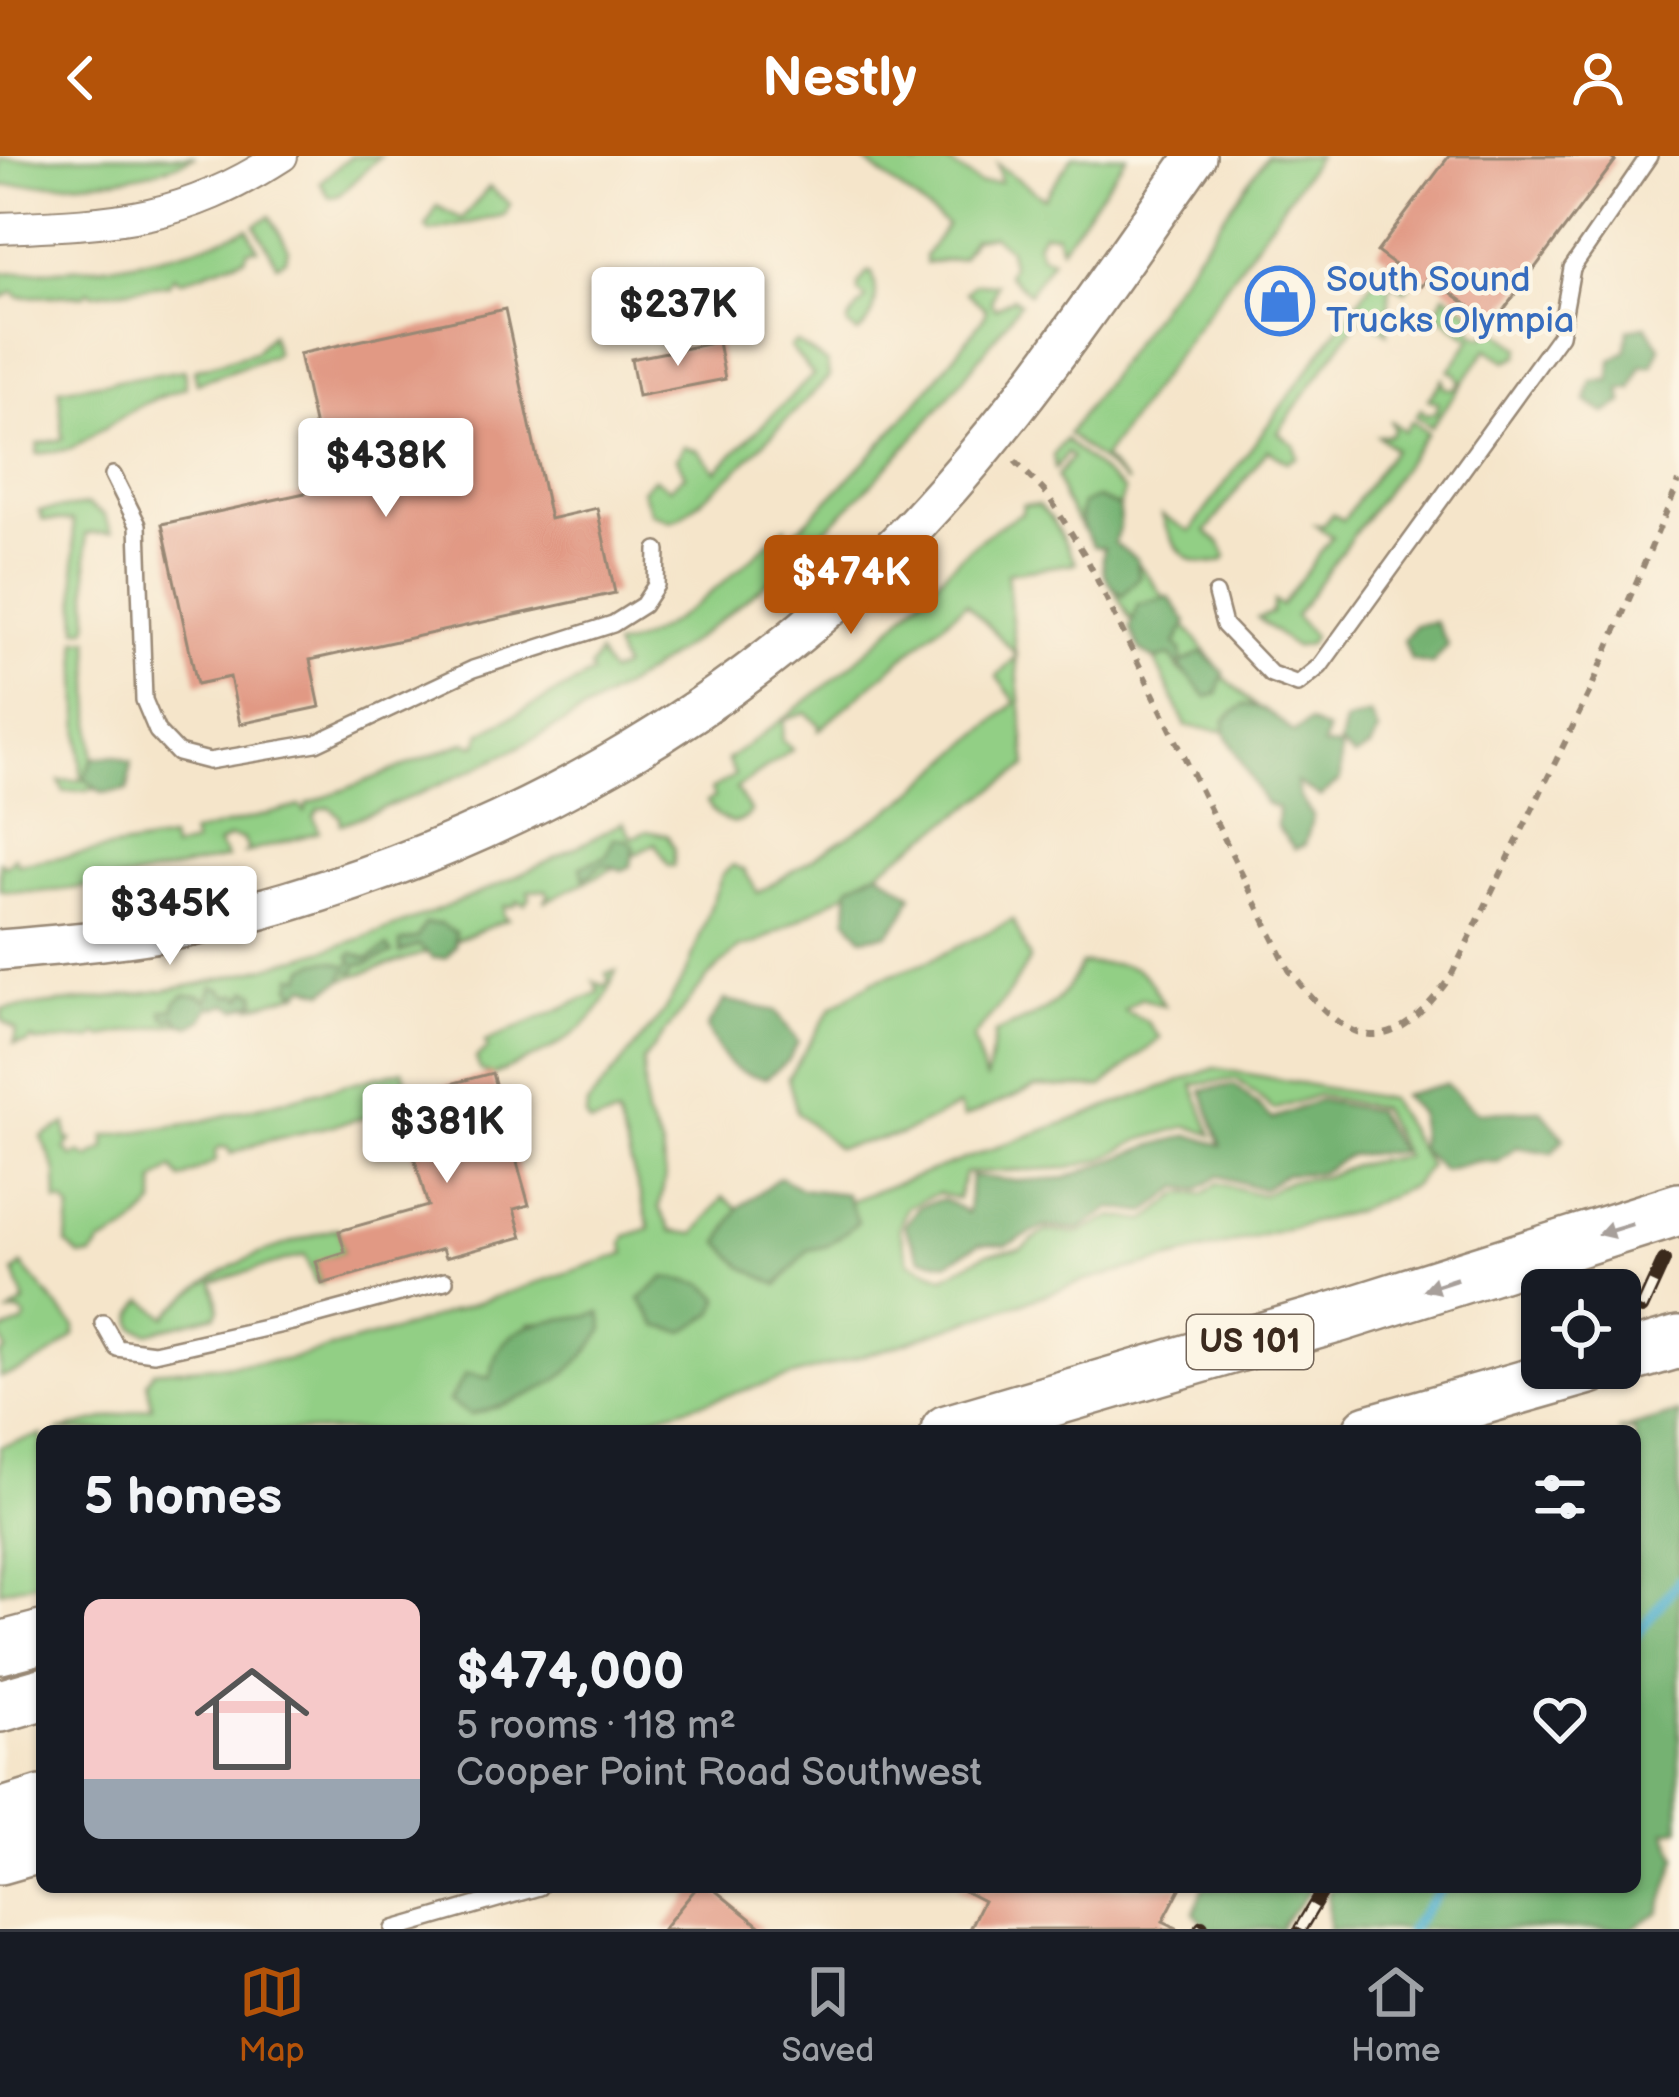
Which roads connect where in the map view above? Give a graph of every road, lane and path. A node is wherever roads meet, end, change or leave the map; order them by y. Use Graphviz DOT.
graph roads {
  1 [pos="282,156"];
  2 [pos="1196,156"];
  3 [pos="1649,156"];
  4 [pos="0,228"];
  5 [pos="992,436"];
  6 [pos="113,475"];
  7 [pos="1679,482"];
  8 [pos="657,550"];
  9 [pos="1216,594"];
  10 [pos="0,950"];
  11 [pos="1679,1209"];
  12 [pos="446,1280"];
  13 [pos="104,1323"];
  14 [pos="1679,1342"];
  15 [pos="1641,1353"];
  16 [pos="1521,1387"];
  17 [pos="968,1425"];
  18 [pos="1390,1425"];
  19 [pos="36,1639"];
  20 [pos="0,1648"];
  21 [pos="36,1696"];
  22 [pos="0,1706"];
  23 [pos="36,1804"];
  24 [pos="0,1815"];
  25 [pos="36,1848"];
  26 [pos="0,1858"];
  27 [pos="518,1893"];
  28 [pos="394,1929"];
  1 -- 4 [label="street"];
  2 -- 5 [label="main road"];
  3 -- 9 [label="lane"];
  5 -- 7 [label="path"];
  5 -- 10 [label="main road"];
  6 -- 8 [label="lane"];
  11 -- 17 [label="highway, US 101, one-way"];
  12 -- 13 [label="lane"];
  14 -- 15 [label="highway"];
  16 -- 18 [label="highway"];
  19 -- 20 [label="highway"];
  21 -- 22 [label="highway"];
  23 -- 24 [label="highway"];
  25 -- 26 [label="highway"];
  27 -- 28 [label="lane"];
}
